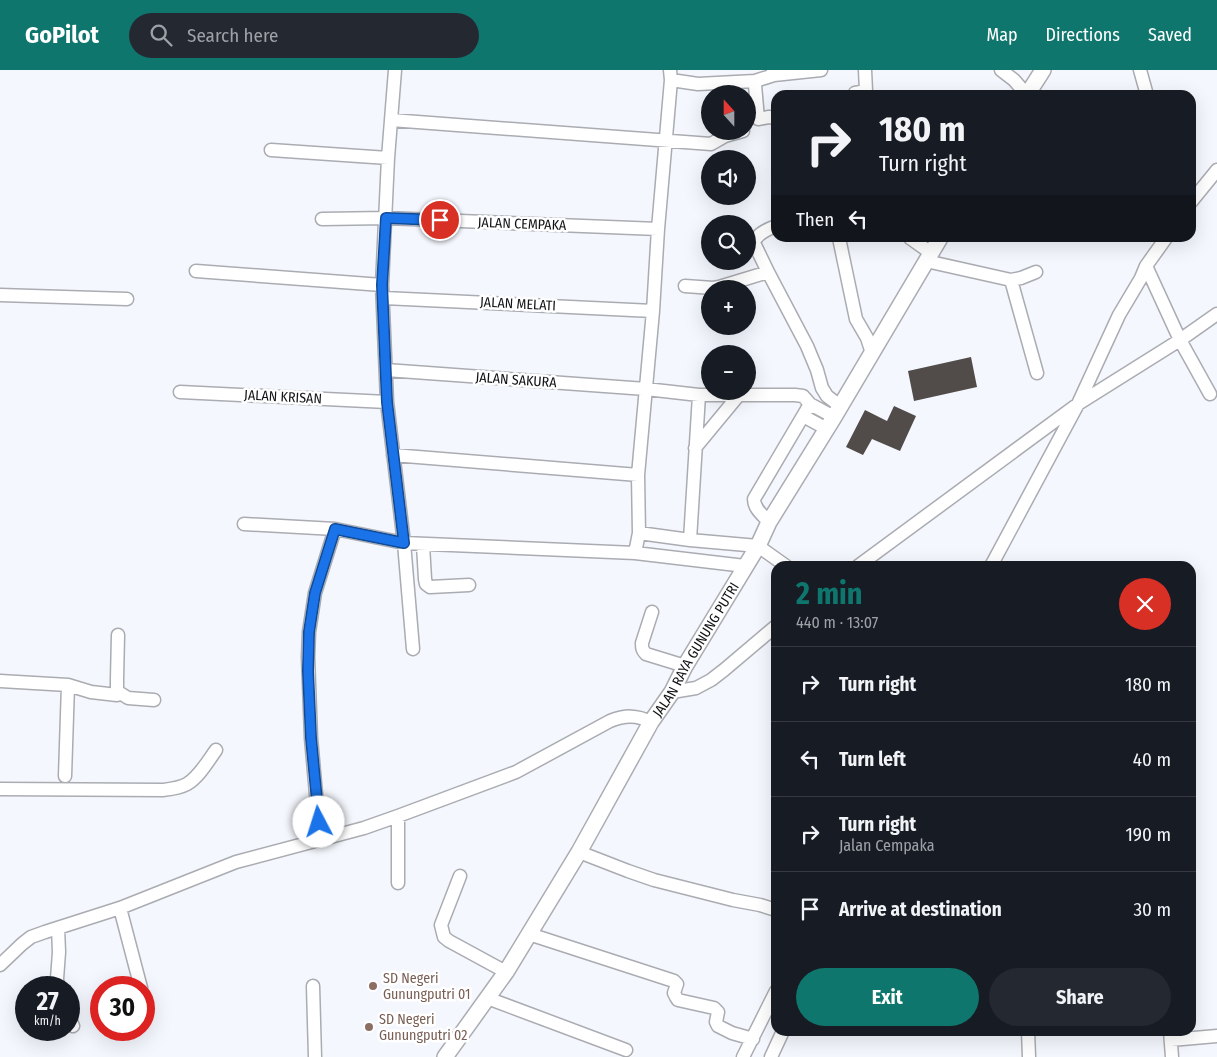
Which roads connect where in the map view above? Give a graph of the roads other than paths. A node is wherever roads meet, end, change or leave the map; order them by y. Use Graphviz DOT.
graph roads {
  1 [pos="395,70"];
  2 [pos="821,70"];
  3 [pos="865,70"];
  4 [pos="1001,70"];
  5 [pos="1043,70"];
  6 [pos="1140,70"];
  7 [pos="774,73"];
  8 [pos="670,75"];
  9 [pos="755,80"];
  10 [pos="866,90"];
  11 [pos="1023,90"];
  12 [pos="1030,90"];
  13 [pos="1146,90"];
  14 [pos="771,117"];
  15 [pos="758,119"];
  16 [pos="391,120"];
  17 [pos="756,124"];
  18 [pos="666,140"];
  19 [pos="718,140"];
  20 [pos="270,150"];
  21 [pos="388,158"];
  22 [pos="1216,173"];
  23 [pos="1196,196"];
  24 [pos="386,218"];
  25 [pos="322,219"];
  26 [pos="658,229"];
  27 [pos="771,229"];
  28 [pos="840,242"];
  29 [pos="914,242"];
  30 [pos="938,242"];
  31 [pos="1163,242"];
  32 [pos="929,257"];
  33 [pos="1146,266"];
  34 [pos="196,271"];
  35 [pos="768,272"];
  36 [pos="1036,272"];
  37 [pos="1012,280"];
  38 [pos="685,286"];
  39 [pos="383,291"];
  40 [pos="0,295"];
  41 [pos="127,299"];
  42 [pos="653,311"];
  43 [pos="1217,314"];
  44 [pos="1180,340"];
  45 [pos="872,353"];
  46 [pos="386,370"];
  47 [pos="1037,373"];
  48 [pos="646,389"];
  49 [pos="180,392"];
  50 [pos="1210,394"];
  51 [pos="699,395"];
  52 [pos="756,396"];
  53 [pos="735,400"];
  54 [pos="387,402"];
  55 [pos="810,404"];
  56 [pos="1078,404"];
  57 [pos="803,416"];
  58 [pos="834,417"];
  59 [pos="695,448"];
  60 [pos="393,455"];
  61 [pos="638,475"];
  62 [pos="769,522"];
  63 [pos="244,524"];
  64 [pos="335,529"];
  65 [pos="639,533"];
  66 [pos="690,540"];
  67 [pos="404,543"];
  68 [pos="423,545"];
  69 [pos="758,546"];
  70 [pos="635,553"];
  71 [pos="779,561"];
  72 [pos="865,561"];
  73 [pos="994,561"];
  74 [pos="745,566"];
  75 [pos="469,585"];
  76 [pos="652,612"];
  77 [pos="771,630"];
  78 [pos="118,635"];
  79 [pos="413,649"];
  80 [pos="685,666"];
  81 [pos="0,681"];
  82 [pos="68,684"];
  83 [pos="672,692"];
  84 [pos="117,694"];
  85 [pos="154,700"];
  86 [pos="651,722"];
  87 [pos="216,750"];
  88 [pos="65,776"];
  89 [pos="0,789"];
  90 [pos="398,816"];
  91 [pos="320,839"];
  92 [pos="579,852"];
  93 [pos="460,876"];
  94 [pos="398,883"];
  95 [pos="120,908"];
  96 [pos="771,908"];
  97 [pos="58,928"];
  98 [pos="529,934"];
  99 [pos="0,965"];
  100 [pos="506,972"];
  101 [pos="57,976"];
  102 [pos="138,976"];
  103 [pos="313,986"];
  104 [pos="487,998"];
  105 [pos="771,1001"];
  106 [pos="782,1036"];
  107 [pos="1028,1036"];
  108 [pos="1171,1036"];
  109 [pos="1217,1036"];
  110 [pos="753,1039"];
  111 [pos="626,1050"];
  112 [pos="450,1055"];
  113 [pos="315,1057"];
  114 [pos="743,1057"];
  115 [pos="771,1057"];
  116 [pos="1029,1057"];
  117 [pos="1172,1057"];
  1 -- 16 [label="street"];
  2 -- 7 [label="street"];
  3 -- 10 [label="street"];
  4 -- 11 [label="street"];
  5 -- 12 [label="main road"];
  6 -- 13 [label="street"];
  7 -- 9 [label="street"];
  8 -- 9 [label="street"];
  8 -- 18 [label="street"];
  9 -- 15 [label="street"];
  14 -- 15 [label="street"];
  15 -- 17 [label="street"];
  16 -- 18 [label="street"];
  16 -- 21 [label="street"];
  18 -- 19 [label="street"];
  18 -- 26 [label="street"];
  20 -- 21 [label="street"];
  21 -- 24 [label="street"];
  22 -- 23 [label="street"];
  24 -- 25 [label="street, JALAN CEMPAKA"];
  24 -- 26 [label="street, JALAN CEMPAKA"];
  24 -- 39 [label="street"];
  26 -- 42 [label="street"];
  27 -- 35 [label="street"];
  28 -- 45 [label="street"];
  29 -- 32 [label="street"];
  30 -- 32 [label="main road, JALAN RAYA GUNUNG PUTRI"];
  31 -- 33 [label="street"];
  32 -- 37 [label="street"];
  32 -- 45 [label="main road, JALAN RAYA GUNUNG PUTRI"];
  33 -- 44 [label="street"];
  33 -- 56 [label="street"];
  34 -- 39 [label="street, JALAN MELATI"];
  35 -- 38 [label="street"];
  35 -- 58 [label="street"];
  36 -- 37 [label="street"];
  37 -- 47 [label="street"];
  39 -- 42 [label="street, JALAN MELATI"];
  39 -- 46 [label="street"];
  40 -- 41 [label="street"];
  42 -- 48 [label="street"];
  43 -- 44 [label="street"];
  44 -- 50 [label="street"];
  44 -- 56 [label="street"];
  45 -- 58 [label="main road, JALAN RAYA GUNUNG PUTRI"];
  46 -- 48 [label="street, JALAN SAKURA"];
  46 -- 54 [label="street"];
  48 -- 51 [label="street, JALAN SAKURA"];
  48 -- 61 [label="street"];
  49 -- 54 [label="street, JALAN KRISAN"];
  51 -- 59 [label="street"];
  52 -- 55 [label="street, JALAN SAKURA"];
  53 -- 59 [label="street"];
  54 -- 60 [label="street"];
  55 -- 57 [label="street"];
  55 -- 58 [label="street, JALAN SAKURA"];
  56 -- 72 [label="street"];
  56 -- 73 [label="street"];
  57 -- 58 [label="street"];
  57 -- 62 [label="street"];
  58 -- 62 [label="main road, JALAN RAYA GUNUNG PUTRI"];
  59 -- 66 [label="street"];
  60 -- 61 [label="street"];
  60 -- 67 [label="street"];
  61 -- 65 [label="street"];
  62 -- 69 [label="main road, JALAN RAYA GUNUNG PUTRI"];
  63 -- 64 [label="street"];
  64 -- 67 [label="street"];
  64 -- 91 [label="street"];
  65 -- 66 [label="street"];
  65 -- 70 [label="street"];
  66 -- 69 [label="street"];
  67 -- 68 [label="street"];
  67 -- 79 [label="street"];
  68 -- 70 [label="street"];
  68 -- 75 [label="street"];
  69 -- 71 [label="street"];
  69 -- 74 [label="main road, JALAN RAYA GUNUNG PUTRI"];
  70 -- 74 [label="street"];
  74 -- 80 [label="main road, JALAN RAYA GUNUNG PUTRI"];
  76 -- 80 [label="street"];
  77 -- 83 [label="street"];
  78 -- 84 [label="street"];
  80 -- 83 [label="main road, JALAN RAYA GUNUNG PUTRI"];
  81 -- 82 [label="street"];
  82 -- 84 [label="street"];
  82 -- 88 [label="street"];
  83 -- 86 [label="main road, JALAN RAYA GUNUNG PUTRI"];
  84 -- 85 [label="street"];
  86 -- 90 [label="street"];
  86 -- 92 [label="main road, JALAN RAYA GUNUNG PUTRI"];
  87 -- 89 [label="street"];
  90 -- 91 [label="street"];
  90 -- 94 [label="street"];
  91 -- 95 [label="street"];
  92 -- 96 [label="street"];
  92 -- 98 [label="main road, JALAN RAYA GUNUNG PUTRI"];
  93 -- 100 [label="street"];
  95 -- 97 [label="street"];
  95 -- 102 [label="street"];
  97 -- 99 [label="street"];
  97 -- 101 [label="street"];
  98 -- 100 [label="main road, JALAN RAYA GUNUNG PUTRI"];
  98 -- 110 [label="street"];
  100 -- 104 [label="main road, JALAN RAYA GUNUNG PUTRI"];
  103 -- 113 [label="street"];
  104 -- 111 [label="street"];
  104 -- 112 [label="main road, JALAN RAYA GUNUNG PUTRI"];
  105 -- 110 [label="street"];
  106 -- 115 [label="street"];
  107 -- 116 [label="street"];
  108 -- 109 [label="street"];
  108 -- 117 [label="street"];
  110 -- 114 [label="street"];
}
